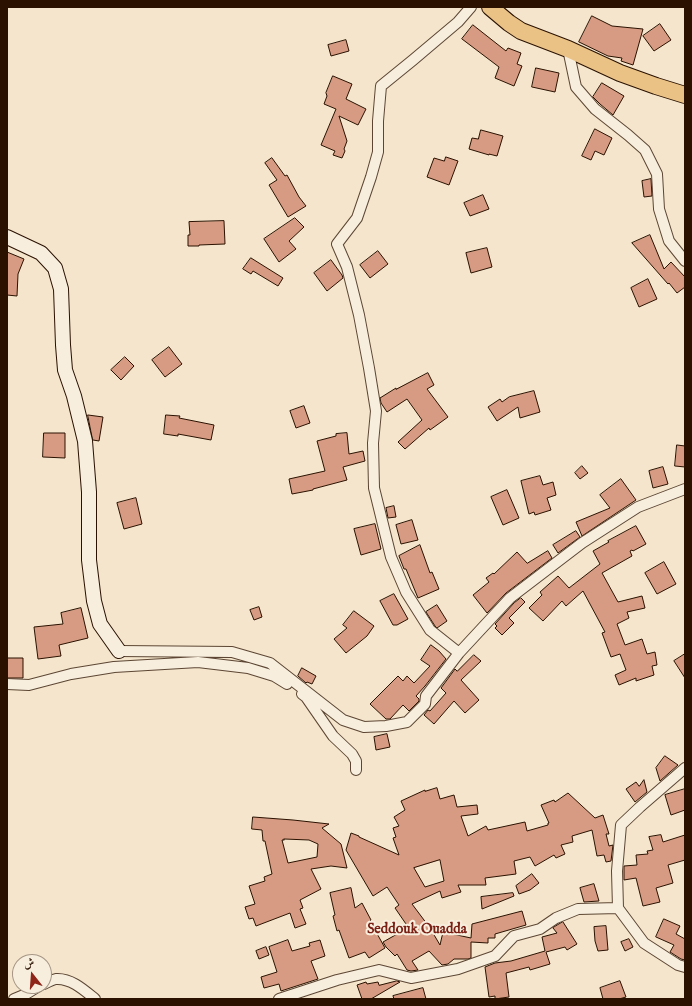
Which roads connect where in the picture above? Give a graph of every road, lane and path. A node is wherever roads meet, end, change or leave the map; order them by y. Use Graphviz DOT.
graph roads {
  1 [pos="471,7"];
  2 [pos="490,7"];
  3 [pos="568,49"];
  4 [pos="685,95"];
  5 [pos="7,237"];
  6 [pos="685,261"];
  7 [pos="685,489"];
  8 [pos="119,651"];
  9 [pos="458,653"];
  10 [pos="7,684"];
  11 [pos="685,768"];
  12 [pos="356,770"];
  13 [pos="618,908"];
  14 [pos="685,967"];
  15 [pos="52,980"];
  16 [pos="26,994"];
  17 [pos="14,999"];
  18 [pos="95,999"];
  19 [pos="279,999"];
  1 -- 9 [label="street"];
  2 -- 3 [label="main road"];
  3 -- 4 [label="main road"];
  3 -- 6 [label="street"];
  5 -- 8 [label="street"];
  7 -- 9 [label="street"];
  8 -- 9 [label="street"];
  10 -- 12 [label="street"];
  11 -- 13 [label="street"];
  13 -- 14 [label="street"];
  13 -- 19 [label="street"];
  15 -- 18 [label="street"];
  16 -- 17 [label="street"];
}
